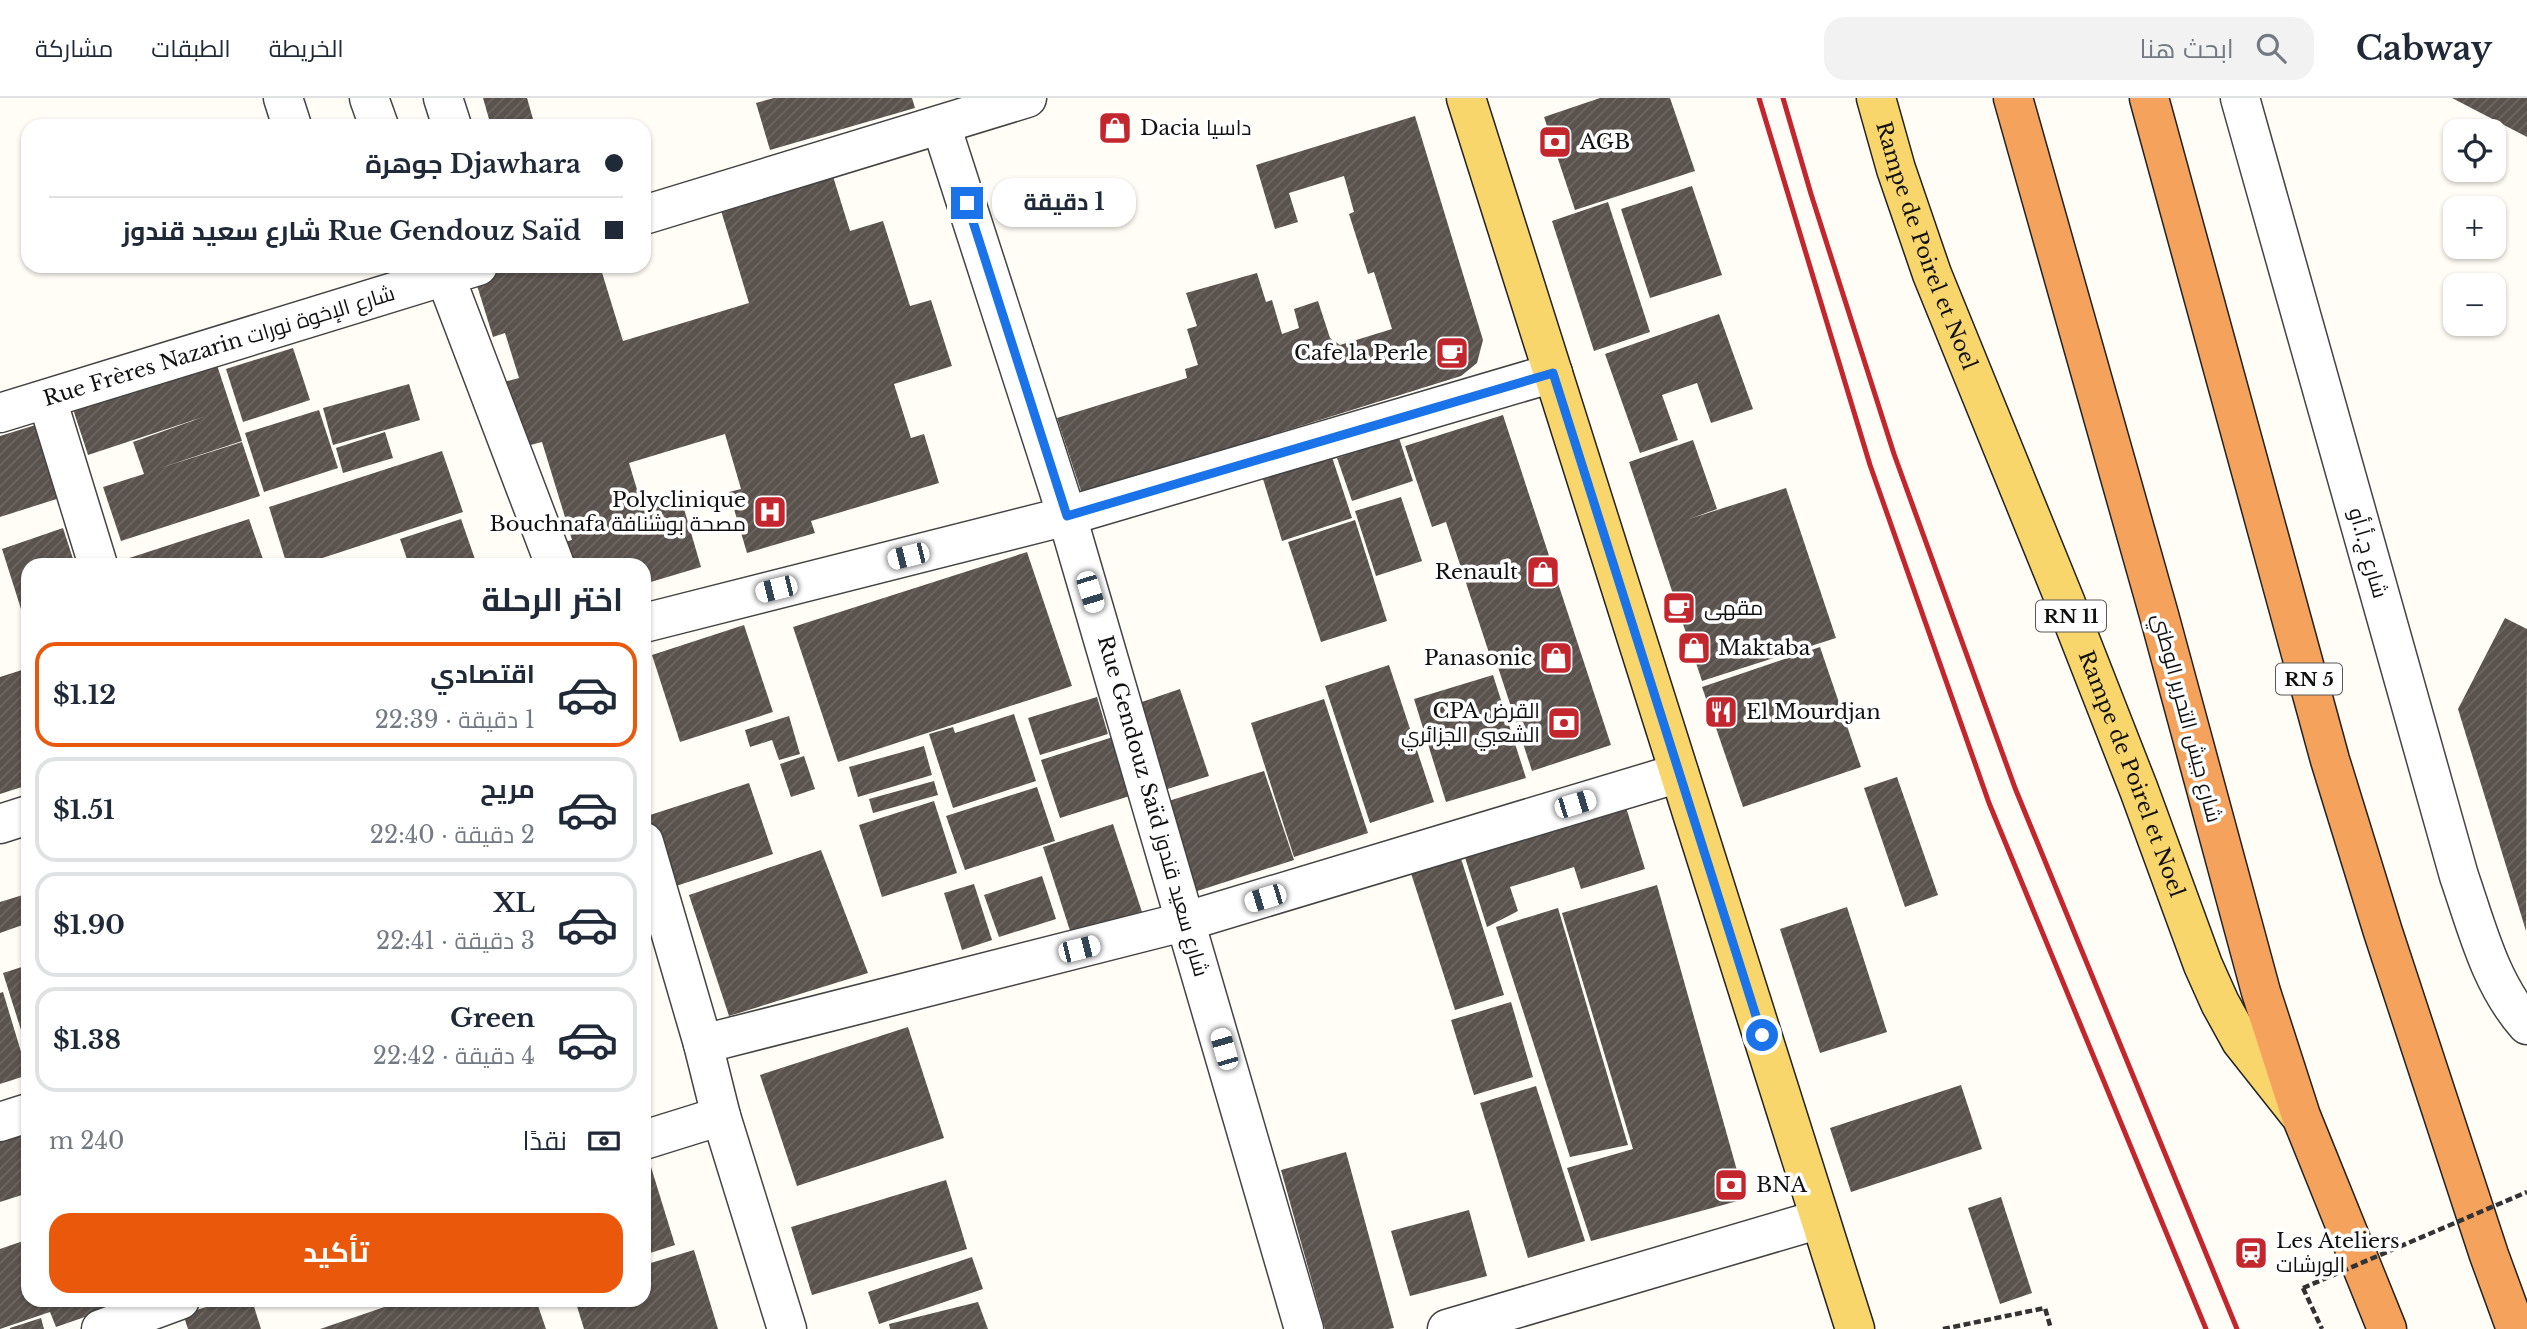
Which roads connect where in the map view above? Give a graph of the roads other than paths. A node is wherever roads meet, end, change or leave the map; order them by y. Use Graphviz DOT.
graph roads {
  1 [pos="283,98"];
  2 [pos="369,98"];
  3 [pos="443,98"];
  4 [pos="1027,98"];
  5 [pos="1466,98"];
  6 [pos="1876,98"];
  7 [pos="2013,98"];
  8 [pos="2149,98"];
  9 [pos="2240,98"];
  10 [pos="290,119"];
  11 [pos="376,119"];
  12 [pos="450,119"];
  13 [pos="942,125"];
  14 [pos="651,213"];
  15 [pos="455,273"];
  16 [pos="462,273"];
  17 [pos="1553,373"];
  18 [pos="47,399"];
  19 [pos="0,413"];
  20 [pos="1067,516"];
  21 [pos="96,558"];
  22 [pos="553,558"];
  23 [pos="651,621"];
  24 [pos="1679,773"];
  25 [pos="21,817"];
  26 [pos="0,824"];
  27 [pos="652,897"];
  28 [pos="1187,921"];
  29 [pos="2518,1014"];
  30 [pos="703,1044"];
  31 [pos="2527,1054"];
  32 [pos="21,1115"];
  33 [pos="720,1116"];
  34 [pos="2301,1116"];
  35 [pos="0,1122"];
  36 [pos="651,1138"];
  37 [pos="1820,1219"];
  38 [pos="161,1307"];
  39 [pos="1545,1315"];
  40 [pos="101,1329"];
  41 [pos="787,1329"];
  42 [pos="1304,1329"];
  43 [pos="1447,1329"];
  44 [pos="1855,1329"];
  45 [pos="2387,1329"];
  46 [pos="2516,1329"];
  1 -- 10 [label="street"];
  2 -- 11 [label="street"];
  3 -- 12 [label="street"];
  4 -- 13 [label="street"];
  5 -- 17 [label="main road"];
  6 -- 34 [label="main road, Rampe de Poirel et Noel / RN 11"];
  7 -- 34 [label="highway, شارع جيش التحرير الوطني / RN 11"];
  8 -- 46 [label="highway, RN 5"];
  9 -- 29 [label="street, شارع ج.أ.أو"];
  13 -- 14 [label="street"];
  13 -- 20 [label="street, Rue Gendouz Saïd شارع سعيد قندوز"];
  15 -- 18 [label="street, Rue Frères Nazarin شارع الإخوة نورات"];
  16 -- 22 [label="street"];
  17 -- 20 [label="street"];
  17 -- 24 [label="main road"];
  18 -- 19 [label="street, Rue Frères Nazarin شارع الإخوة نورات"];
  18 -- 21 [label="street"];
  20 -- 23 [label="street"];
  20 -- 28 [label="street, Rue Gendouz Saïd شارع سعيد قندوز"];
  24 -- 28 [label="street"];
  24 -- 37 [label="main road"];
  25 -- 26 [label="street"];
  27 -- 30 [label="street"];
  28 -- 30 [label="street"];
  28 -- 42 [label="street, Rue Gendouz Saïd شارع سعيد قندوز"];
  29 -- 31 [label="street, شارع ج.أ.أو"];
  30 -- 33 [label="street"];
  32 -- 35 [label="street"];
  33 -- 36 [label="street"];
  33 -- 41 [label="street"];
  34 -- 45 [label="highway, شارع جيش التحرير الوطني / RN 11"];
  37 -- 39 [label="street"];
  37 -- 44 [label="main road"];
  38 -- 40 [label="street"];
  39 -- 43 [label="street"];
}
